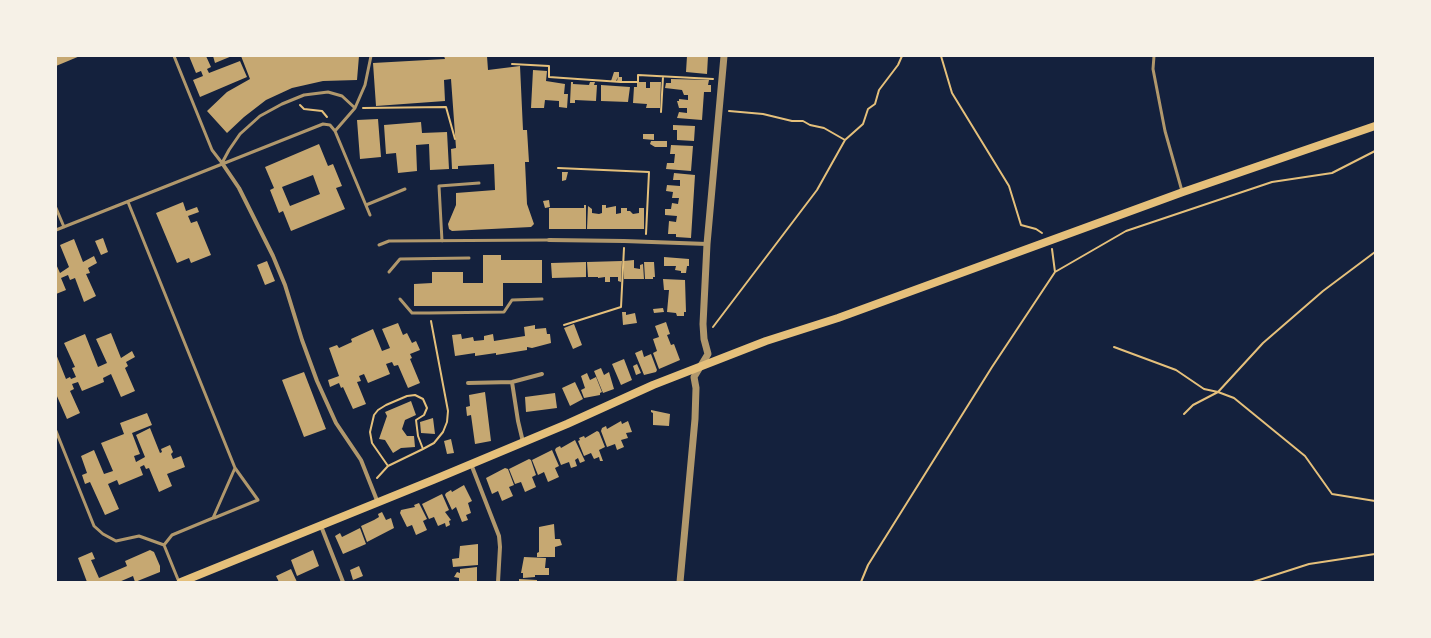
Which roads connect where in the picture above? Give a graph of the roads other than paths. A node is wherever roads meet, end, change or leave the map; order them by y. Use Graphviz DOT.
graph roads {
  1 [pos="174,56"];
  2 [pos="371,56"];
  3 [pos="724,56"];
  4 [pos="1154,56"];
  5 [pos="355,108"];
  6 [pos="1375,126"];
  7 [pos="335,130"];
  8 [pos="222,163"];
  9 [pos="479,183"];
  10 [pos="405,189"];
  11 [pos="1183,192"];
  12 [pos="128,202"];
  13 [pos="366,205"];
  14 [pos="56,208"];
  15 [pos="370,215"];
  16 [pos="64,227"];
  17 [pos="56,230"];
  18 [pos="548,240"];
  19 [pos="442,241"];
  20 [pos="707,244"];
  21 [pos="379,245"];
  22 [pos="469,258"];
  23 [pos="389,272"];
  24 [pos="400,299"];
  25 [pos="542,299"];
  26 [pos="701,366"];
  27 [pos="542,374"];
  28 [pos="512,382"];
  29 [pos="468,383"];
  30 [pos="56,431"];
  31 [pos="523,442"];
  32 [pos="470,464"];
  33 [pos="235,468"];
  34 [pos="378,503"];
  35 [pos="213,518"];
  36 [pos="321,526"];
  37 [pos="164,545"];
  38 [pos="180,582"];
  39 [pos="343,582"];
  40 [pos="498,582"];
  41 [pos="680,582"];
  1 -- 8 [label="lane"];
  2 -- 5 [label="lane"];
  3 -- 20 [label="street"];
  4 -- 11 [label="lane"];
  5 -- 7 [label="lane"];
  5 -- 8 [label="lane"];
  6 -- 11 [label="main road"];
  7 -- 8 [label="lane"];
  7 -- 13 [label="lane"];
  8 -- 12 [label="lane"];
  8 -- 34 [label="street"];
  9 -- 19 [label="lane"];
  10 -- 13 [label="lane"];
  11 -- 26 [label="main road"];
  12 -- 16 [label="lane"];
  12 -- 33 [label="lane"];
  13 -- 15 [label="lane"];
  14 -- 16 [label="lane"];
  16 -- 17 [label="lane"];
  18 -- 19 [label="lane"];
  18 -- 20 [label="street"];
  19 -- 21 [label="lane"];
  20 -- 26 [label="street"];
  22 -- 23 [label="lane"];
  24 -- 25 [label="lane"];
  26 -- 31 [label="main road"];
  26 -- 41 [label="street"];
  27 -- 28 [label="street"];
  28 -- 29 [label="street"];
  28 -- 31 [label="street"];
  30 -- 37 [label="lane"];
  31 -- 32 [label="main road"];
  32 -- 34 [label="main road"];
  32 -- 40 [label="street"];
  33 -- 35 [label="lane"];
  33 -- 35 [label="lane"];
  34 -- 36 [label="main road"];
  35 -- 37 [label="lane"];
  36 -- 38 [label="main road"];
  36 -- 39 [label="street"];
  37 -- 38 [label="lane"];
}
